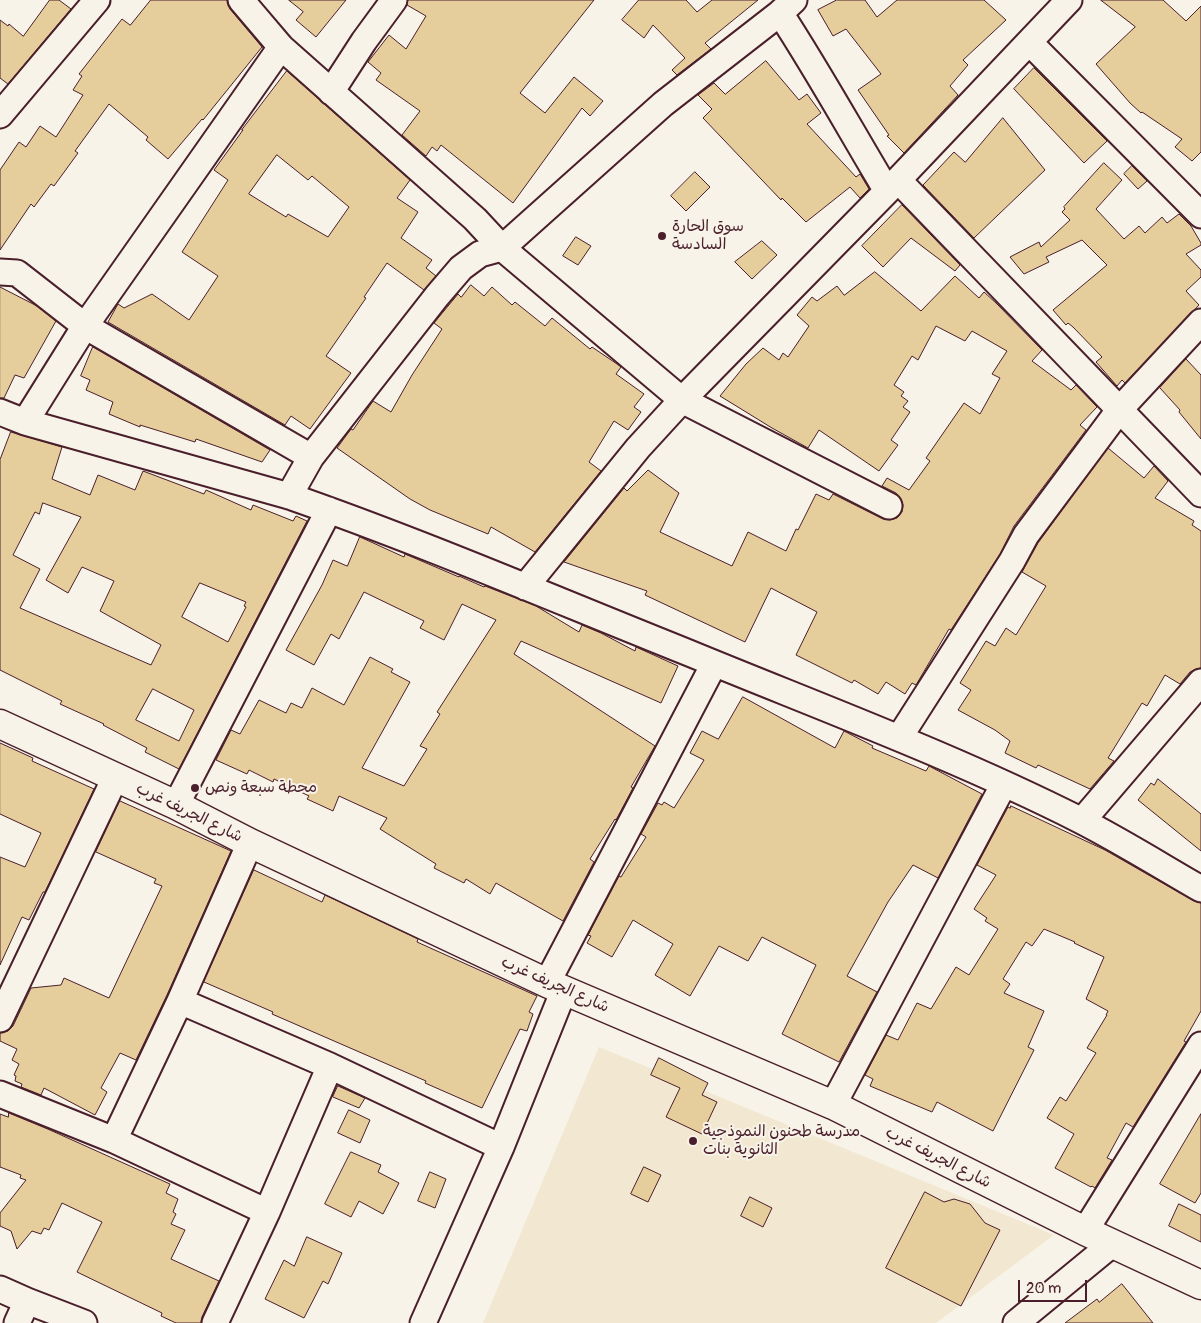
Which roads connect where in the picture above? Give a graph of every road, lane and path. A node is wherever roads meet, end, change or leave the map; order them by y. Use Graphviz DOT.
graph roads {
  1 [pos="97,0"];
  2 [pos="241,0"];
  3 [pos="394,0"];
  4 [pos="1069,0"];
  5 [pos="787,7"];
  6 [pos="1029,42"];
  7 [pos="281,47"];
  8 [pos="332,92"];
  9 [pos="1,111"];
  10 [pos="893,185"];
  11 [pos="1201,215"];
  12 [pos="502,248"];
  13 [pos="0,272"];
  14 [pos="1201,322"];
  15 [pos="85,326"];
  16 [pos="682,400"];
  17 [pos="1120,409"];
  18 [pos="0,412"];
  19 [pos="25,422"];
  20 [pos="311,457"];
  21 [pos="1201,494"];
  22 [pos="289,496"];
  23 [pos="889,506"];
  24 [pos="329,510"];
  25 [pos="525,587"];
  26 [pos="714,664"];
  27 [pos="1201,682"];
  28 [pos="0,724"];
  29 [pos="899,738"];
  30 [pos="115,778"];
  31 [pos="1004,784"];
  32 [pos="176,805"];
  33 [pos="1082,821"];
  34 [pos="250,843"];
  35 [pos="1201,889"];
  36 [pos="555,987"];
  37 [pos="180,1001"];
  38 [pos="0,1019"];
  39 [pos="1201,1045"];
  40 [pos="330,1066"];
  41 [pos="0,1094"];
  42 [pos="833,1105"];
  43 [pos="114,1140"];
  44 [pos="501,1147"];
  45 [pos="267,1212"];
  46 [pos="1085,1231"];
  47 [pos="1112,1244"];
  48 [pos="1201,1285"];
  49 [pos="0,1289"];
  50 [pos="22,1312"];
  51 [pos="84,1323"];
  52 [pos="215,1323"];
  53 [pos="423,1323"];
  54 [pos="1016,1323"];
  1 -- 9 [label="street"];
  2 -- 7 [label="street"];
  3 -- 8 [label="street"];
  4 -- 6 [label="street"];
  5 -- 10 [label="street"];
  5 -- 12 [label="street"];
  6 -- 10 [label="street"];
  6 -- 11 [label="street"];
  7 -- 8 [label="street"];
  7 -- 15 [label="street"];
  8 -- 12 [label="street"];
  10 -- 16 [label="street"];
  10 -- 17 [label="street"];
  12 -- 16 [label="street"];
  12 -- 20 [label="street"];
  13 -- 15 [label="street"];
  14 -- 17 [label="street"];
  15 -- 19 [label="street"];
  15 -- 20 [label="street"];
  16 -- 23 [label="street"];
  16 -- 25 [label="street"];
  17 -- 21 [label="street"];
  17 -- 29 [label="street"];
  18 -- 19 [label="street"];
  19 -- 22 [label="street"];
  20 -- 22 [label="street"];
  22 -- 24 [label="street"];
  24 -- 25 [label="street"];
  24 -- 32 [label="street"];
  25 -- 26 [label="street"];
  26 -- 29 [label="street"];
  26 -- 36 [label="street"];
  27 -- 33 [label="street"];
  28 -- 30 [label="street, شارع الجريف غرب"];
  29 -- 31 [label="street"];
  30 -- 32 [label="street, شارع الجريف غرب"];
  30 -- 38 [label="street"];
  31 -- 33 [label="street"];
  31 -- 42 [label="street"];
  32 -- 34 [label="street, شارع الجريف غرب"];
  33 -- 35 [label="street"];
  34 -- 36 [label="street, شارع الجريف غرب"];
  34 -- 37 [label="street"];
  36 -- 42 [label="street, شارع الجريف غرب"];
  36 -- 44 [label="street"];
  37 -- 40 [label="street"];
  37 -- 43 [label="street"];
  39 -- 46 [label="street"];
  40 -- 44 [label="street"];
  40 -- 45 [label="street"];
  41 -- 43 [label="street"];
  42 -- 46 [label="street, شارع الجريف غرب"];
  43 -- 45 [label="street"];
  44 -- 53 [label="street"];
  45 -- 52 [label="street"];
  46 -- 47 [label="street, شارع الجريف غرب"];
  47 -- 48 [label="street, شارع الجريف غرب"];
  47 -- 54 [label="street"];
  49 -- 50 [label="street"];
  50 -- 51 [label="street"];
}
